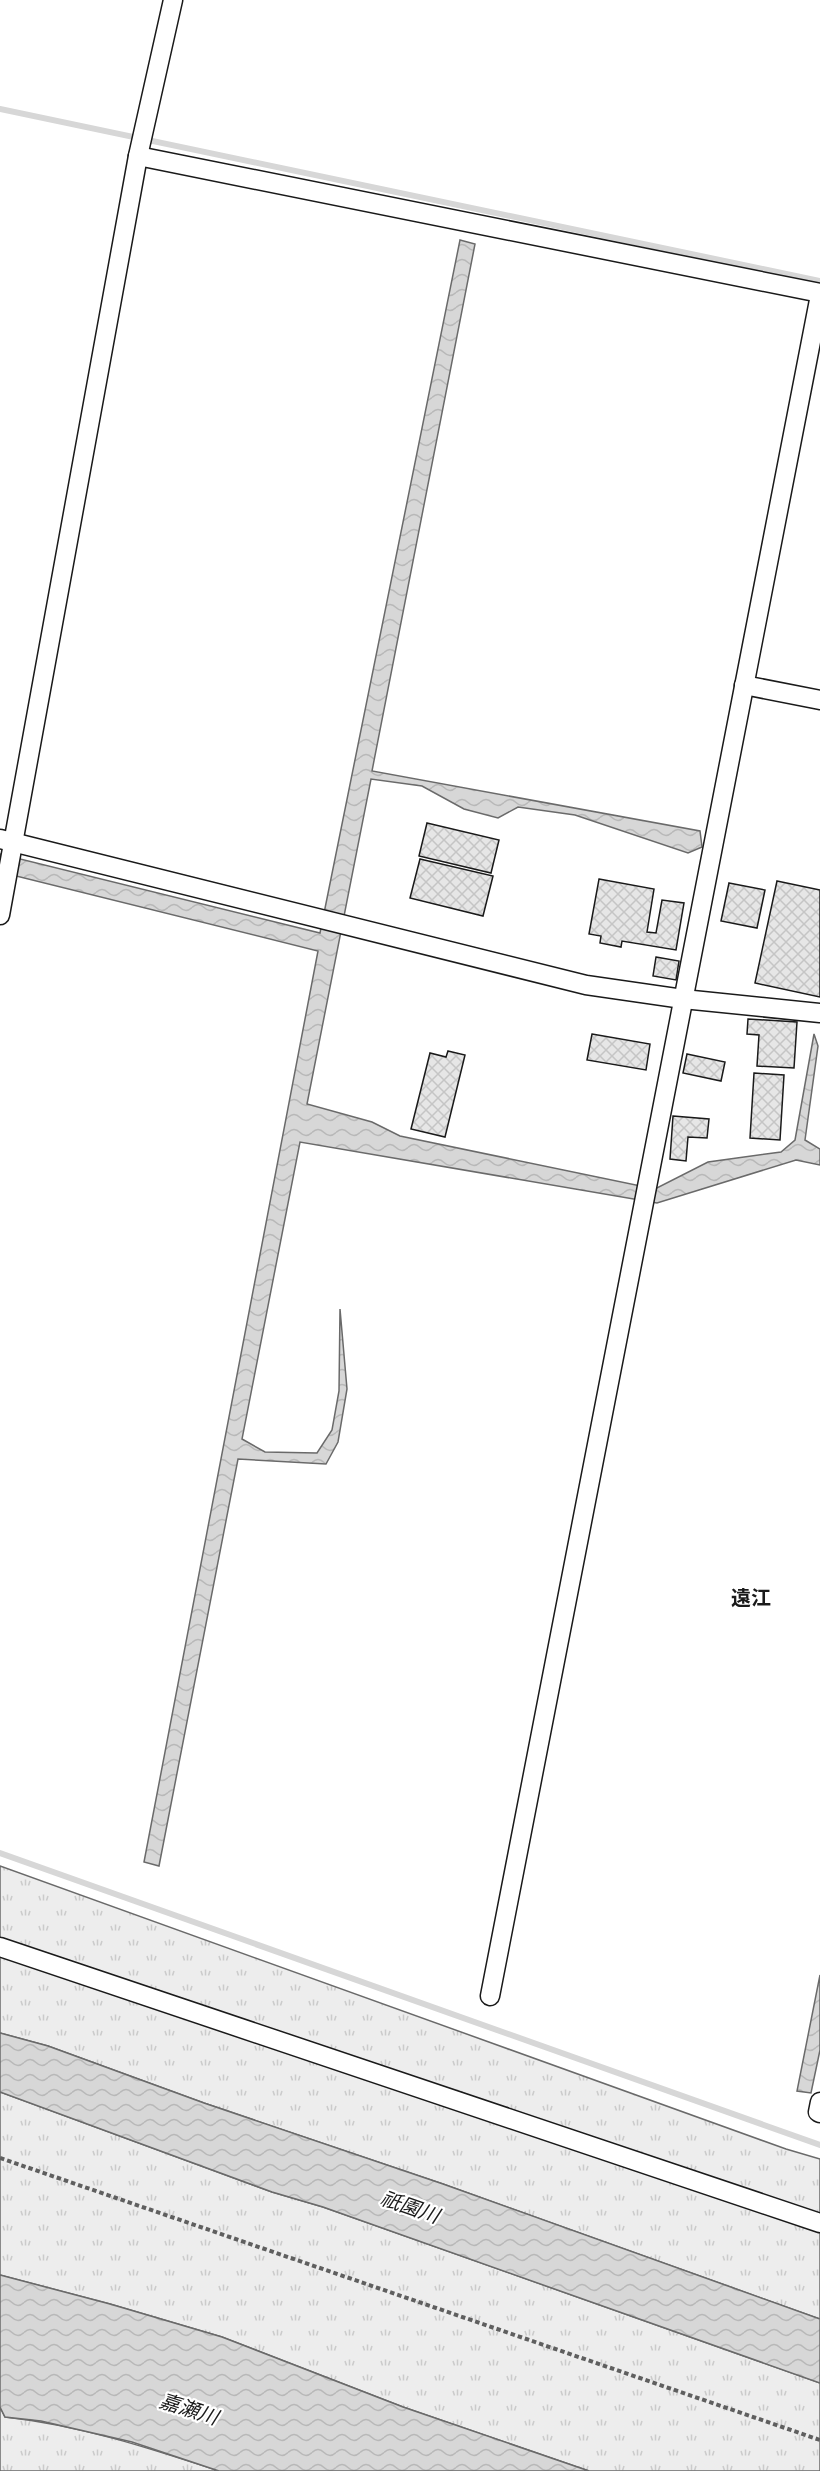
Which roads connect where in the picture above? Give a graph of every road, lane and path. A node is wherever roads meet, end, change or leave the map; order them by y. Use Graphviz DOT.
graph roads {
  1 [pos="173,0"];
  2 [pos="138,156"];
  3 [pos="820,294"];
  4 [pos="744,685"];
  5 [pos="820,700"];
  6 [pos="9,844"];
  7 [pos="0,915"];
  8 [pos="683,999"];
  9 [pos="820,1013"];
  10 [pos="0,1947"];
  11 [pos="490,1996"];
  12 [pos="820,2102"];
  13 [pos="820,2113"];
  14 [pos="0,2158"];
  15 [pos="820,2223"];
  16 [pos="820,2440"];
  1 -- 2 [label="street"];
  2 -- 3 [label="street"];
  2 -- 6 [label="street"];
  3 -- 4 [label="street"];
  4 -- 5 [label="street"];
  4 -- 8 [label="street"];
  6 -- 7 [label="street"];
  6 -- 8 [label="street"];
  8 -- 9 [label="street"];
  8 -- 11 [label="street"];
  10 -- 15 [label="street"];
  12 -- 13 [label="street"];
  14 -- 16 [label="path"];
}
